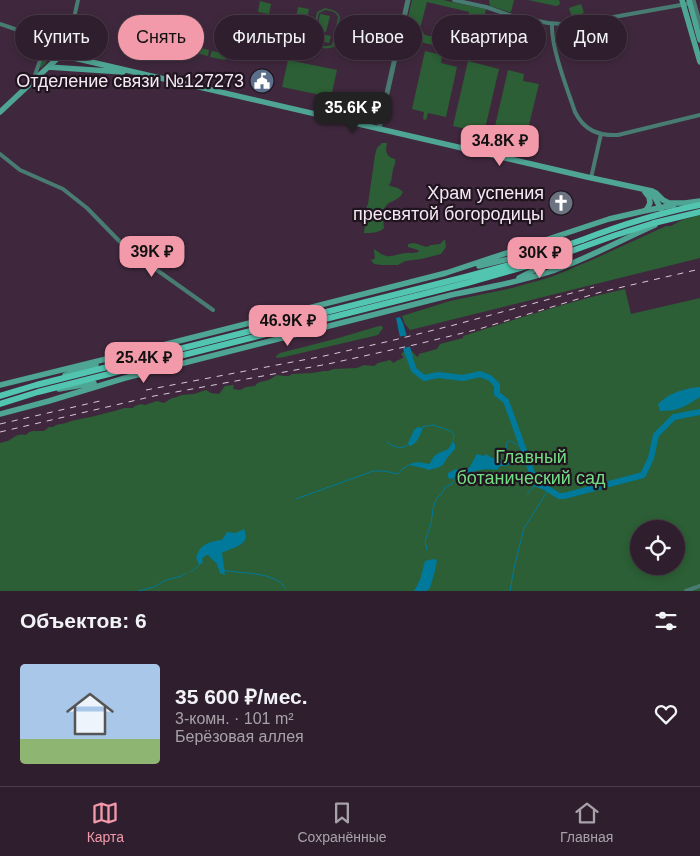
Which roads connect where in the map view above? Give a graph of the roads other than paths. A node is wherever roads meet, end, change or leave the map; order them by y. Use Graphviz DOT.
graph roads {
  1 [pos="78,0"];
  2 [pos="408,0"];
  3 [pos="454,0"];
  4 [pos="688,2"];
  5 [pos="74,15"];
  6 [pos="0,24"];
  7 [pos="552,24"];
  8 [pos="700,25"];
  9 [pos="15,29"];
  10 [pos="700,40"];
  11 [pos="40,60"];
  12 [pos="56,60"];
  13 [pos="83,60"];
  14 [pos="700,62"];
  15 [pos="48,67"];
  16 [pos="137,72"];
  17 [pos="34,80"];
  18 [pos="0,112"];
  19 [pos="700,115"];
  20 [pos="379,129"];
  21 [pos="601,134"];
  22 [pos="0,154"];
  23 [pos="591,178"];
  24 [pos="645,190"];
  25 [pos="659,196"];
  26 [pos="700,201"];
  27 [pos="685,203"];
  28 [pos="700,205"];
  29 [pos="662,207"];
  30 [pos="644,210"];
  31 [pos="700,211"];
  32 [pos="666,220"];
  33 [pos="583,243"];
  34 [pos="562,247"];
  35 [pos="572,250"];
  36 [pos="446,273"];
  37 [pos="498,286"];
  38 [pos="213,310"];
  39 [pos="129,354"];
  40 [pos="125,378"];
  41 [pos="36,385"];
  42 [pos="0,386"];
  43 [pos="28,395"];
  44 [pos="0,396"];
  45 [pos="0,404"];
  46 [pos="0,414"];
  47 [pos="700,586"];
  48 [pos="686,591"];
  1 -- 5 [label="street"];
  2 -- 20 [label="street"];
  3 -- 7 [label="street"];
  4 -- 7 [label="street"];
  4 -- 8 [label="street"];
  4 -- 10 [label="main road"];
  4 -- 14 [label="main road"];
  6 -- 9 [label="street"];
  7 -- 21 [label="street"];
  11 -- 17 [label="street"];
  12 -- 15 [label="main road"];
  13 -- 16 [label="main road"];
  15 -- 16 [label="main road"];
  15 -- 17 [label="main road"];
  16 -- 20 [label="main road"];
  17 -- 18 [label="main road"];
  19 -- 21 [label="street"];
  20 -- 23 [label="main road"];
  21 -- 23 [label="street"];
  22 -- 38 [label="street"];
  23 -- 24 [label="main road"];
  24 -- 25 [label="main road"];
  24 -- 29 [label="main road"];
  24 -- 30 [label="main road"];
  25 -- 27 [label="main road"];
  25 -- 29 [label="main road"];
  26 -- 27 [label="main road"];
  27 -- 29 [label="main road"];
  28 -- 33 [label="main road, bridge"];
  29 -- 30 [label="main road"];
  29 -- 32 [label="main road"];
  30 -- 36 [label="main road"];
  31 -- 32 [label="main road"];
  31 -- 33 [label="main road, bridge"];
  32 -- 37 [label="main road"];
  33 -- 34 [label="main road"];
  33 -- 35 [label="main road"];
  34 -- 36 [label="main road"];
  34 -- 41 [label="main road"];
  35 -- 37 [label="main road"];
  35 -- 43 [label="main road"];
  36 -- 39 [label="main road"];
  37 -- 40 [label="main road"];
  39 -- 41 [label="main road"];
  39 -- 42 [label="main road"];
  40 -- 43 [label="main road"];
  40 -- 46 [label="main road"];
  41 -- 44 [label="main road"];
  43 -- 45 [label="main road"];
  47 -- 48 [label="street"];
}
